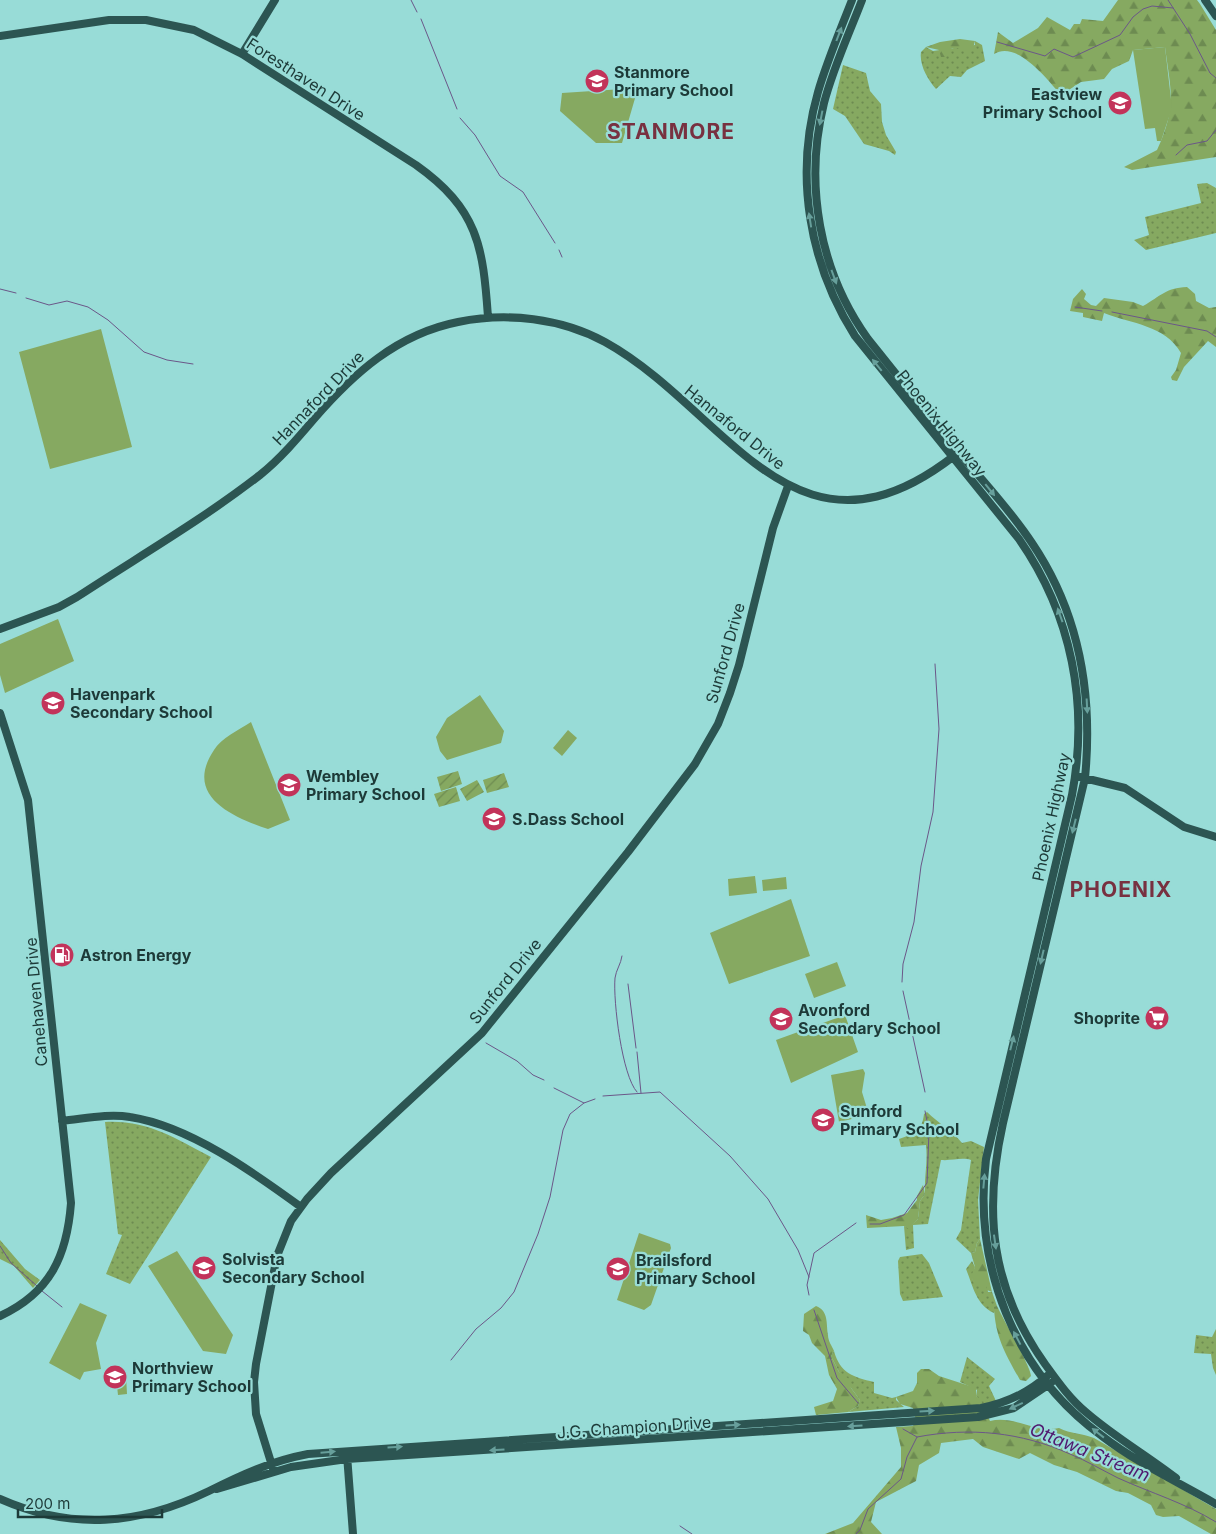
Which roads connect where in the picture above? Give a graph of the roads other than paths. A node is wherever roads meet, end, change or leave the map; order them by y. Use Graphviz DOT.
graph roads {
  1 [pos="275,0"];
  2 [pos="852,0"];
  3 [pos="862,0"];
  4 [pos="1205,0"];
  5 [pos="1216,16"];
  6 [pos="0,36"];
  7 [pos="242,54"];
  8 [pos="488,317"];
  9 [pos="960,452"];
  10 [pos="952,458"];
  11 [pos="788,486"];
  12 [pos="0,629"];
  13 [pos="0,713"];
  14 [pos="1076,776"];
  15 [pos="1085,778"];
  16 [pos="1216,838"];
  17 [pos="62,1121"];
  18 [pos="300,1207"];
  19 [pos="0,1316"];
  20 [pos="1032,1363"];
  21 [pos="1053,1376"];
  22 [pos="1046,1382"];
  23 [pos="1030,1390"];
  24 [pos="347,1450"];
  25 [pos="347,1459"];
  26 [pos="270,1462"];
  27 [pos="274,1472"];
  28 [pos="1184,1486"];
  29 [pos="208,1491"];
  30 [pos="0,1499"];
  31 [pos="1216,1504"];
  32 [pos="353,1534"];
  1 -- 7 [label="main road"];
  10 -- 2 [label="main road, Phoenix Highway, one-way"];
  3 -- 9 [label="main road, Phoenix Highway, one-way"];
  4 -- 5 [label="main road"];
  6 -- 7 [label="main road, Foresthaven Drive"];
  7 -- 8 [label="main road, Foresthaven Drive"];
  8 -- 11 [label="main road, Hannaford Drive"];
  8 -- 12 [label="main road, Hannaford Drive"];
  9 -- 10 [label="main road, Hannaford Drive"];
  9 -- 15 [label="main road, Phoenix Highway, one-way"];
  10 -- 11 [label="main road, Hannaford Drive"];
  14 -- 10 [label="main road, Phoenix Highway, one-way"];
  11 -- 18 [label="main road, Sunford Drive"];
  13 -- 17 [label="main road, Canehaven Drive"];
  14 -- 15 [label="main road"];
  20 -- 14 [label="main road, Phoenix Highway, one-way"];
  15 -- 16 [label="main road"];
  15 -- 21 [label="main road, Phoenix Highway, one-way"];
  17 -- 18 [label="main road"];
  17 -- 19 [label="main road, Canehaven Drive"];
  18 -- 26 [label="main road, Sunford Drive"];
  20 -- 22 [label="main road, Phoenix Highway"];
  20 -- 23 [label="main road"];
  21 -- 22 [label="main road, J.G. Champion Drive"];
  21 -- 28 [label="main road, Phoenix Highway"];
  22 -- 23 [label="main road, J.G. Champion Drive"];
  22 -- 25 [label="main road, J.G. Champion Drive, one-way"];
  28 -- 22 [label="main road, Phoenix Highway, one-way"];
  24 -- 23 [label="main road, J.G. Champion Drive, one-way"];
  24 -- 25 [label="main road"];
  26 -- 24 [label="main road, J.G. Champion Drive, one-way"];
  25 -- 27 [label="main road, J.G. Champion Drive"];
  25 -- 32 [label="main road"];
  26 -- 27 [label="main road, Sunford Drive"];
  26 -- 29 [label="main road, J.G. Champion Drive"];
  27 -- 29 [label="main road, J.G. Champion Drive"];
  28 -- 31 [label="main road, Phoenix Highway"];
  29 -- 30 [label="main road, J.G. Champion Drive"];
}
